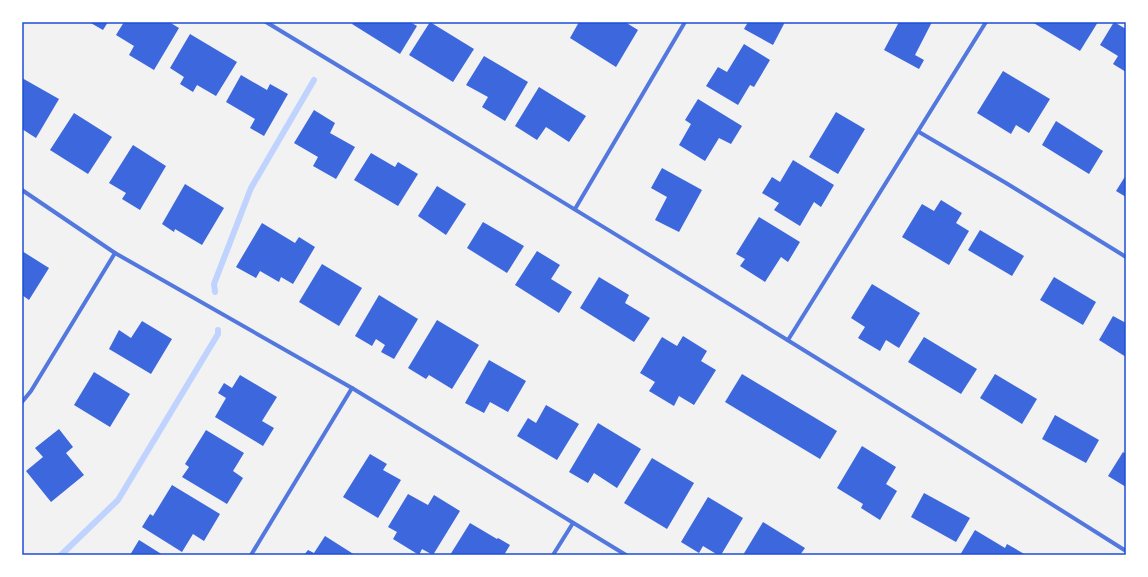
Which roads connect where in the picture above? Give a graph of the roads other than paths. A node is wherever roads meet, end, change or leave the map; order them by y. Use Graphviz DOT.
graph roads {
  1 [pos="266,22"];
  2 [pos="685,22"];
  3 [pos="986,22"];
  4 [pos="919,132"];
  5 [pos="22,190"];
  6 [pos="575,209"];
  7 [pos="115,253"];
  8 [pos="1126,257"];
  9 [pos="788,340"];
  10 [pos="352,388"];
  11 [pos="22,402"];
  12 [pos="573,523"];
  13 [pos="1126,550"];
  14 [pos="251,555"];
  15 [pos="553,555"];
  16 [pos="626,555"];
  1 -- 6 [label="street"];
  2 -- 6 [label="street"];
  3 -- 4 [label="street"];
  4 -- 8 [label="street"];
  4 -- 9 [label="street"];
  5 -- 7 [label="street"];
  6 -- 9 [label="street"];
  7 -- 10 [label="street"];
  7 -- 11 [label="street"];
  9 -- 13 [label="street"];
  10 -- 12 [label="street"];
  10 -- 14 [label="street"];
  12 -- 15 [label="street"];
  12 -- 16 [label="street"];
}
